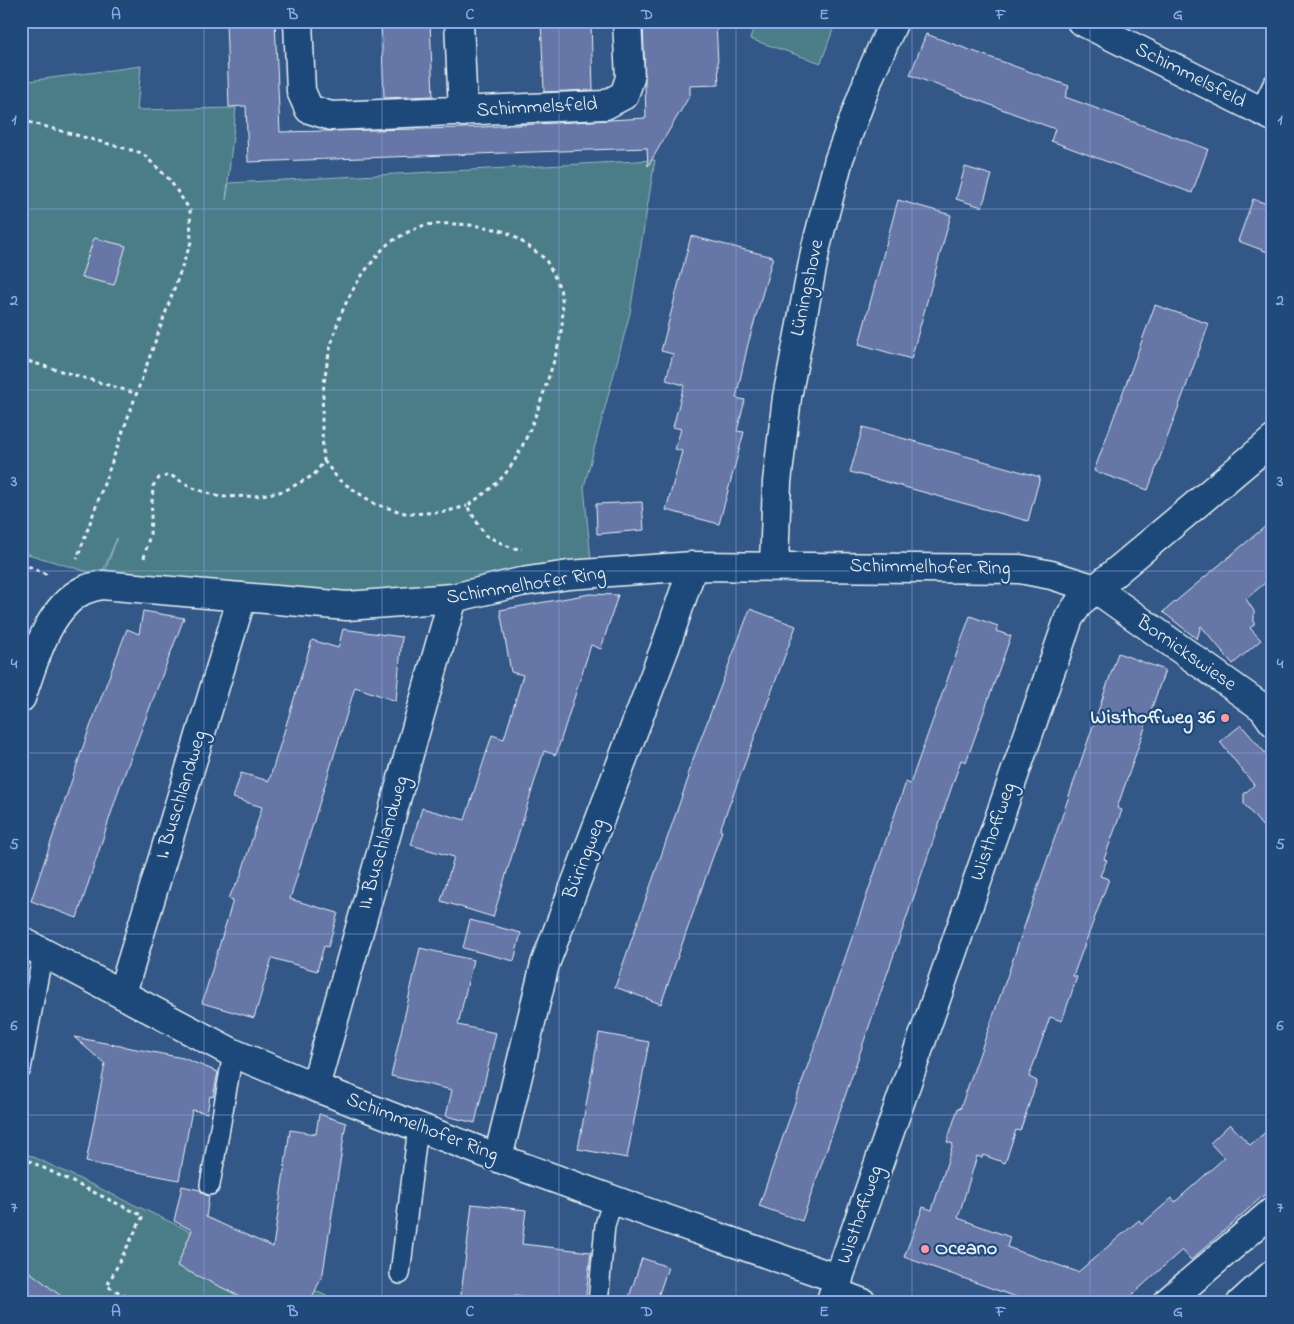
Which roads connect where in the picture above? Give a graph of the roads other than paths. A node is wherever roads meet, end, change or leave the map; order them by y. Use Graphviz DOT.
graph roads {
  1 [pos="298,21"];
  2 [pos="459,21"];
  3 [pos="626,21"];
  4 [pos="894,21"];
  5 [pos="1081,21"];
  6 [pos="1273,84"];
  7 [pos="463,112"];
  8 [pos="1266,114"];
  9 [pos="1273,440"];
  10 [pos="693,566"];
  11 [pos="774,566"];
  12 [pos="1096,590"];
  13 [pos="242,597"];
  14 [pos="453,598"];
  15 [pos="21,698"];
  16 [pos="1273,722"];
  17 [pos="32,946"];
  18 [pos="122,993"];
  19 [pos="233,1053"];
  20 [pos="21,1069"];
  21 [pos="315,1087"];
  22 [pos="418,1127"];
  23 [pos="498,1158"];
  24 [pos="210,1185"];
  25 [pos="613,1200"];
  26 [pos="1273,1211"];
  27 [pos="400,1274"];
  28 [pos="1273,1274"];
  29 [pos="834,1291"];
  30 [pos="598,1303"];
  31 [pos="863,1303"];
  32 [pos="1166,1303"];
  33 [pos="1241,1303"];
  1 -- 7 [label="main road, Schimmelsfeld"];
  2 -- 7 [label="main road, Schimmelsfeld"];
  3 -- 7 [label="main road, Schimmelsfeld"];
  4 -- 11 [label="main road, Lüningshove"];
  5 -- 8 [label="main road, Schimmelsfeld"];
  6 -- 8 [label="lane"];
  9 -- 12 [label="main road, Wisthoffweg"];
  10 -- 11 [label="main road, Schimmelhofer Ring"];
  10 -- 14 [label="main road, Schimmelhofer Ring"];
  10 -- 23 [label="main road, Büringweg"];
  11 -- 12 [label="main road, Schimmelhofer Ring"];
  12 -- 16 [label="main road, Bornickswiese"];
  12 -- 29 [label="main road, Wisthoffweg"];
  13 -- 14 [label="main road, Schimmelhofer Ring"];
  13 -- 15 [label="main road, Schimmelhofer Ring"];
  13 -- 18 [label="main road, I. Buschlandweg"];
  14 -- 21 [label="main road, II. Buschlandweg"];
  17 -- 18 [label="main road, Schimmelhofer Ring"];
  17 -- 20 [label="lane"];
  18 -- 19 [label="main road, Schimmelhofer Ring"];
  19 -- 21 [label="main road, Schimmelhofer Ring"];
  19 -- 24 [label="lane"];
  21 -- 22 [label="main road, Schimmelhofer Ring"];
  22 -- 23 [label="main road, Schimmelhofer Ring"];
  22 -- 27 [label="lane"];
  23 -- 25 [label="main road, Schimmelhofer Ring"];
  25 -- 29 [label="main road, Schimmelhofer Ring"];
  25 -- 30 [label="lane"];
  26 -- 32 [label="main road"];
  28 -- 33 [label="main road"];
  29 -- 31 [label="main road, Schimmelhofer Ring"];
}
